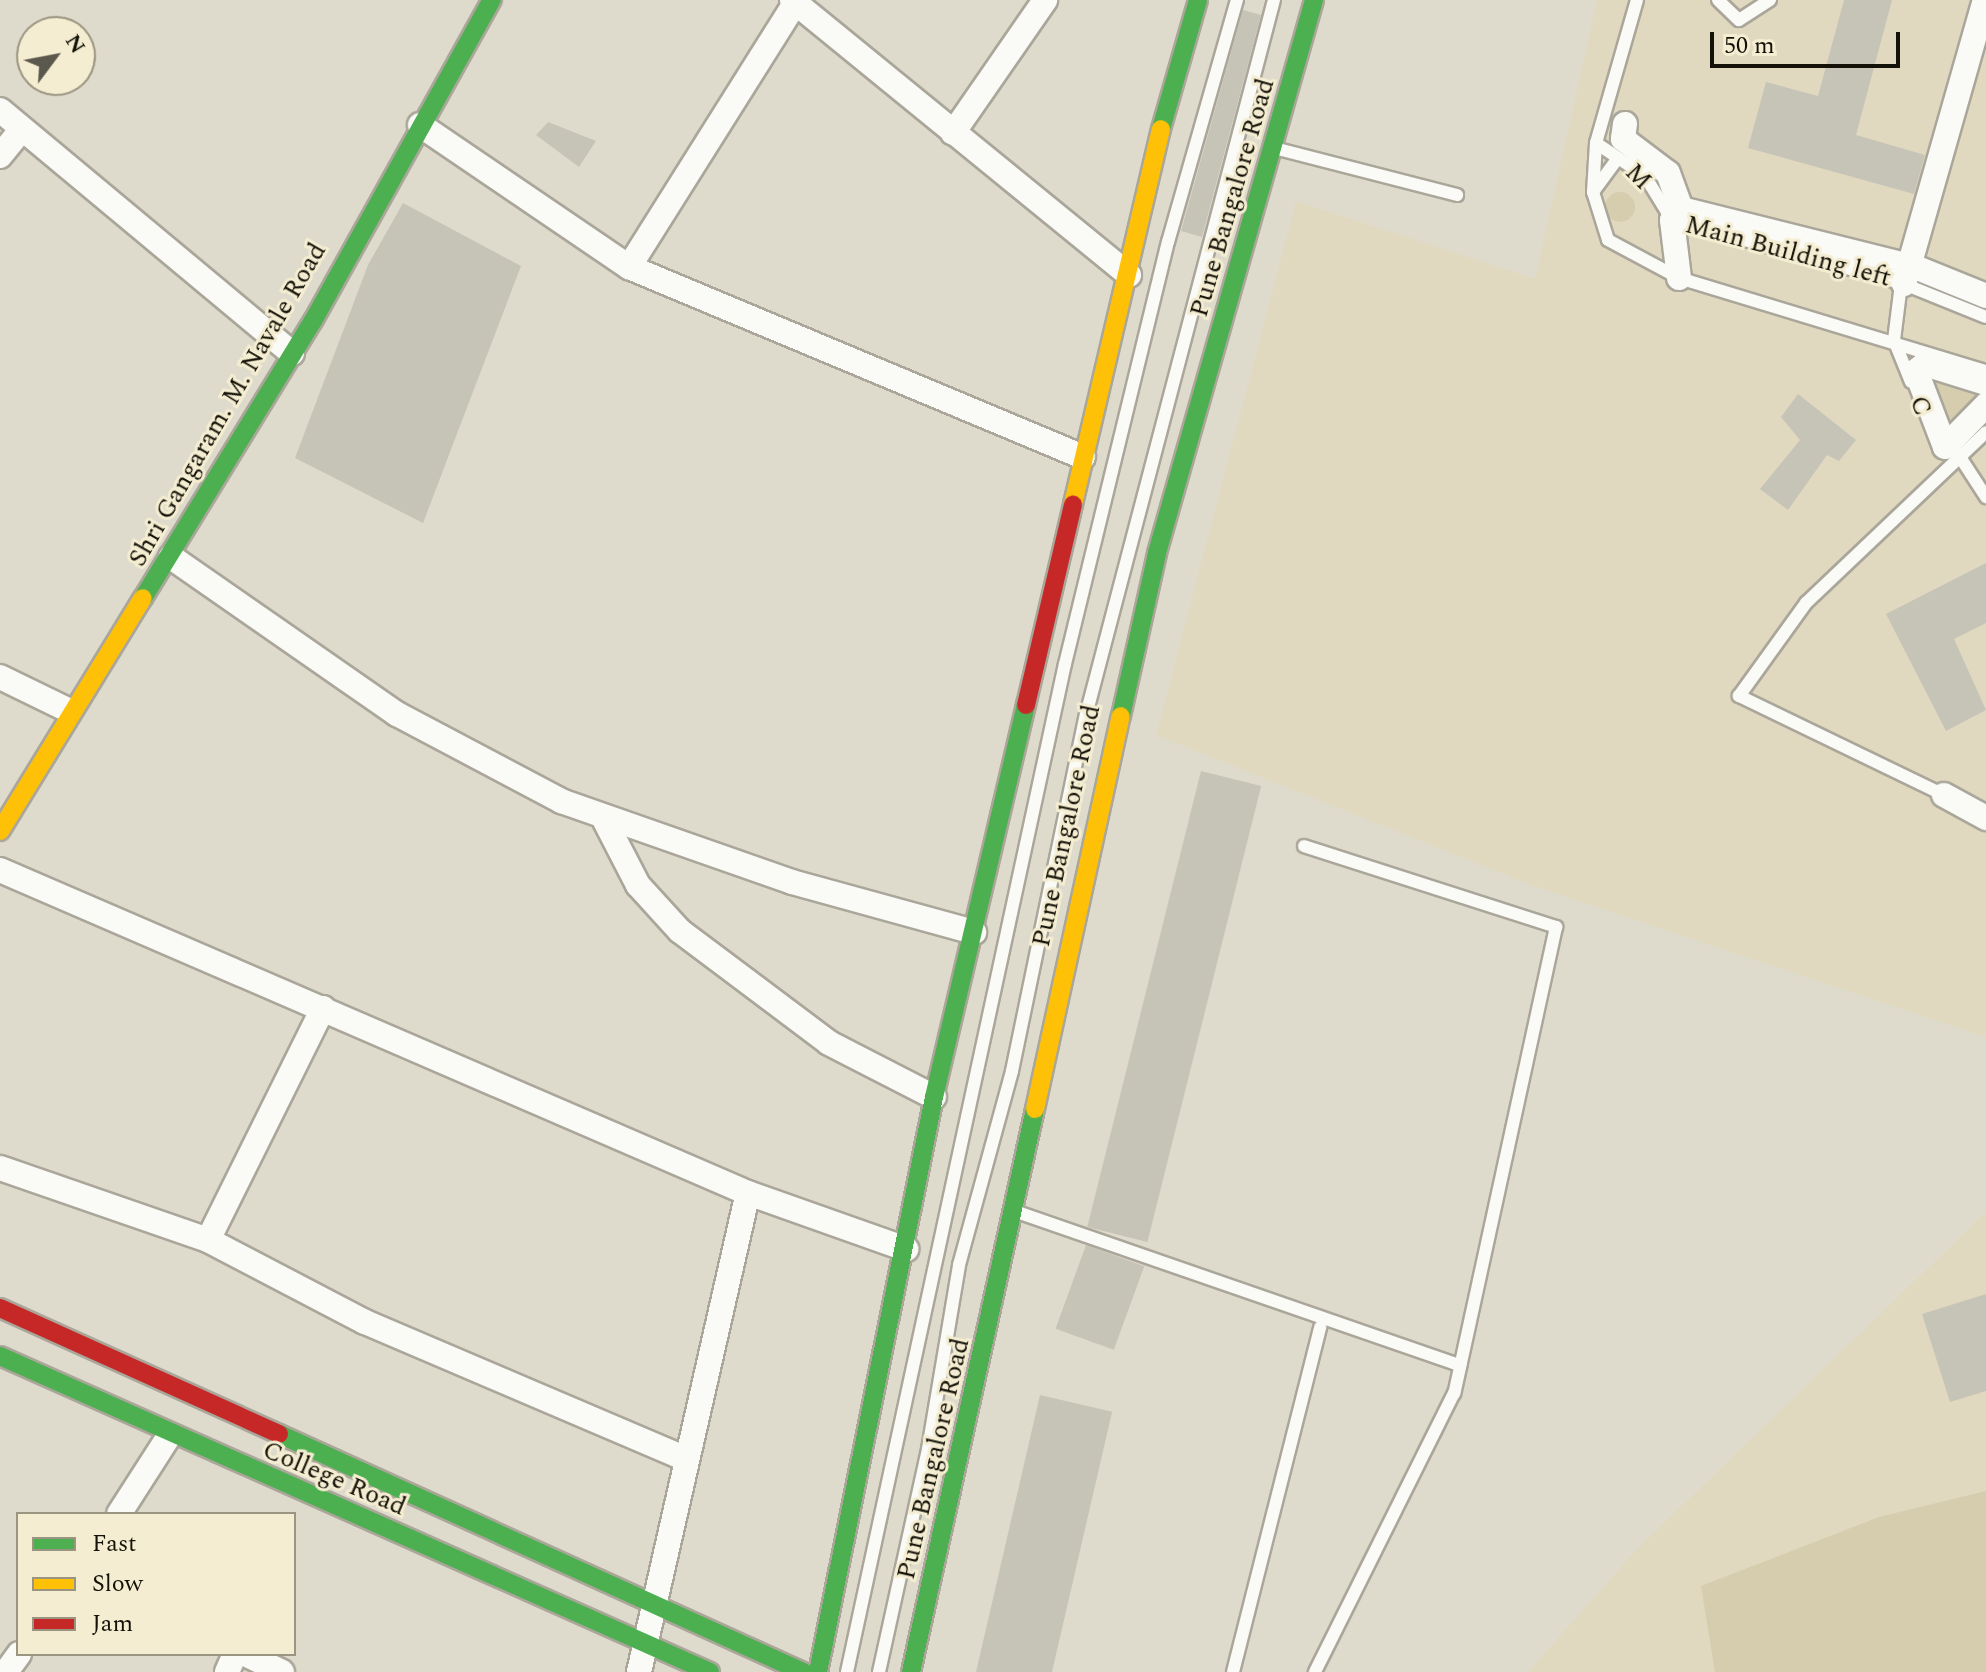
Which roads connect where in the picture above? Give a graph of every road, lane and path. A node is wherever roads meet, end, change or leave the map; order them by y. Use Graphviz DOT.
graph roads {
  1 [pos="492,0"];
  2 [pos="1045,0"];
  3 [pos="1198,0"];
  4 [pos="1237,0"];
  5 [pos="1274,0"];
  6 [pos="1314,0"];
  7 [pos="1637,0"];
  8 [pos="1718,0"];
  9 [pos="1770,0"];
  10 [pos="1985,0"];
  11 [pos="795,1"];
  12 [pos="0,110"];
  13 [pos="1625,124"];
  14 [pos="420,125"];
  15 [pos="21,130"];
  16 [pos="953,133"];
  17 [pos="1596,143"];
  18 [pos="1275,148"];
  19 [pos="0,156"];
  20 [pos="1618,158"];
  21 [pos="1593,192"];
  22 [pos="1457,195"];
  23 [pos="1676,215"];
  24 [pos="629,267"];
  25 [pos="1129,275"];
  26 [pos="1906,275"];
  27 [pos="1679,278"];
  28 [pos="1986,296"];
  29 [pos="1986,317"];
  30 [pos="1894,340"];
  31 [pos="292,353"];
  32 [pos="1986,371"];
  33 [pos="1986,383"];
  34 [pos="1986,405"];
  35 [pos="1986,432"];
  36 [pos="1083,457"];
  37 [pos="1960,457"];
  38 [pos="1945,471"];
  39 [pos="1986,497"];
  40 [pos="171,557"];
  41 [pos="0,677"];
  42 [pos="68,710"];
  43 [pos="1944,795"];
  44 [pos="1986,818"];
  45 [pos="605,821"];
  46 [pos="0,831"];
  47 [pos="1304,846"];
  48 [pos="0,870"];
  49 [pos="974,932"];
  50 [pos="323,1008"];
  51 [pos="934,1097"];
  52 [pos="0,1168"];
  53 [pos="748,1193"];
  54 [pos="1015,1211"];
  55 [pos="208,1240"];
  56 [pos="906,1249"];
  57 [pos="0,1308"];
  58 [pos="1320,1327"];
  59 [pos="3,1362"];
  60 [pos="1460,1365"];
  61 [pos="169,1436"];
  62 [pos="686,1459"];
  63 [pos="120,1512"];
  64 [pos="658,1602"];
  65 [pos="650,1646"];
  66 [pos="249,1656"];
  67 [pos="282,1672"];
  68 [pos="639,1672"];
  69 [pos="710,1672"];
  70 [pos="803,1672"];
  71 [pos="818,1672"];
  72 [pos="847,1672"];
  73 [pos="879,1672"];
  74 [pos="911,1672"];
  75 [pos="1233,1672"];
  76 [pos="1315,1672"];
  1 -- 14 [label="main road, Shri Gangaram. M. Navale Road"];
  2 -- 16 [label="street"];
  3 -- 25 [label="main road"];
  4 -- 72 [label="lane"];
  5 -- 73 [label="lane"];
  6 -- 18 [label="main road, Pune Bangalore Road"];
  7 -- 17 [label="lane"];
  8 -- 9 [label="lane"];
  10 -- 26 [label="street"];
  11 -- 16 [label="street"];
  11 -- 24 [label="street"];
  12 -- 15 [label="street"];
  13 -- 23 [label="street"];
  14 -- 24 [label="street"];
  14 -- 31 [label="main road, Shri Gangaram. M. Navale Road"];
  15 -- 19 [label="street"];
  15 -- 31 [label="street"];
  16 -- 25 [label="street"];
  17 -- 20 [label="lane, M"];
  17 -- 21 [label="lane"];
  18 -- 22 [label="lane"];
  18 -- 54 [label="main road, Pune Bangalore Road"];
  20 -- 21 [label="lane"];
  20 -- 23 [label="lane, M"];
  21 -- 27 [label="lane"];
  23 -- 26 [label="street"];
  23 -- 27 [label="street"];
  24 -- 36 [label="street"];
  25 -- 36 [label="main road"];
  26 -- 28 [label="street"];
  26 -- 29 [label="lane"];
  26 -- 30 [label="lane"];
  27 -- 30 [label="lane"];
  30 -- 32 [label="lane"];
  30 -- 38 [label="lane, C"];
  31 -- 40 [label="main road, Shri Gangaram. M. Navale Road"];
  33 -- 34 [label="street"];
  35 -- 37 [label="lane"];
  36 -- 49 [label="main road"];
  37 -- 38 [label="lane"];
  37 -- 39 [label="lane"];
  38 -- 43 [label="lane"];
  40 -- 42 [label="main road, Shri Gangaram. M. Navale Road"];
  40 -- 45 [label="street"];
  41 -- 42 [label="street"];
  42 -- 46 [label="main road, Shri Gangaram. M. Navale Road"];
  43 -- 44 [label="street"];
  45 -- 49 [label="street"];
  45 -- 51 [label="street"];
  47 -- 60 [label="lane"];
  48 -- 50 [label="street"];
  49 -- 51 [label="main road"];
  50 -- 53 [label="street"];
  50 -- 55 [label="street"];
  51 -- 56 [label="main road"];
  52 -- 55 [label="street"];
  53 -- 56 [label="street"];
  53 -- 62 [label="street"];
  54 -- 60 [label="lane"];
  54 -- 74 [label="main road, Pune Bangalore Road"];
  55 -- 62 [label="street"];
  56 -- 71 [label="main road"];
  57 -- 64 [label="main road"];
  58 -- 75 [label="lane"];
  59 -- 61 [label="main road, College Road"];
  60 -- 76 [label="lane"];
  61 -- 63 [label="street"];
  61 -- 65 [label="main road, College Road"];
  62 -- 64 [label="street"];
  64 -- 65 [label="street"];
  64 -- 70 [label="main road"];
  65 -- 68 [label="street"];
  65 -- 69 [label="main road, College Road"];
  66 -- 67 [label="street"];
}
